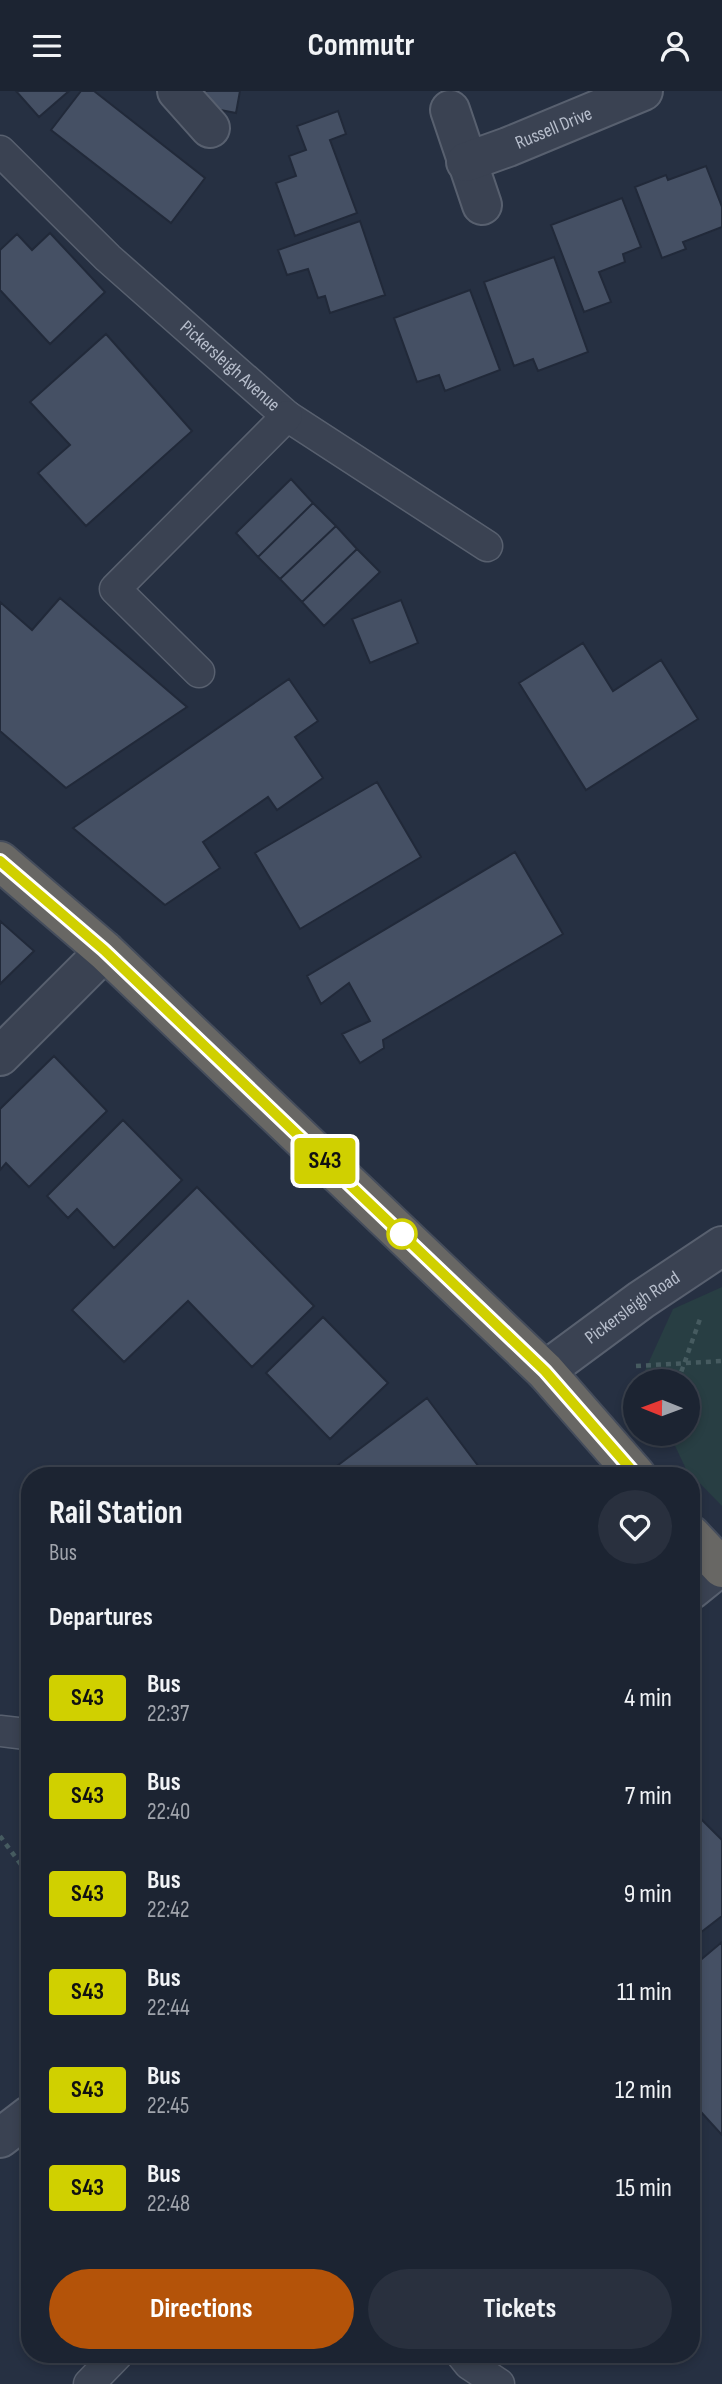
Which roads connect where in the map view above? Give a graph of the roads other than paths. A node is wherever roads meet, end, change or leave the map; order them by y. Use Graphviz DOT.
graph roads {
  1 [pos="177,91"];
  2 [pos="643,91"];
  3 [pos="450,110"];
  4 [pos="210,128"];
  5 [pos="0,151"];
  6 [pos="466,162"];
  7 [pos="482,205"];
  8 [pos="287,416"];
  9 [pos="487,546"];
  10 [pos="199,671"];
  11 [pos="0,861"];
  12 [pos="104,950"];
  13 [pos="0,1056"];
  14 [pos="722,1246"];
  15 [pos="545,1371"];
  16 [pos="629,1467"];
  17 [pos="700,1545"];
  18 [pos="721,1567"];
  19 [pos="700,1583"];
  20 [pos="21,2122"];
  21 [pos="0,2139"];
  22 [pos="109,2363"];
  23 [pos="468,2363"];
  24 [pos="89,2384"];
  25 [pos="499,2384"];
  1 -- 4 [label="street"];
  2 -- 6 [label="street, Russell Drive"];
  3 -- 6 [label="street"];
  5 -- 8 [label="lane, Pickersleigh Avenue"];
  6 -- 7 [label="street"];
  8 -- 9 [label="lane, Pickersleigh Avenue"];
  8 -- 10 [label="lane"];
  11 -- 12 [label="highway"];
  12 -- 13 [label="street"];
  12 -- 15 [label="highway"];
  14 -- 15 [label="street, Pickersleigh Road"];
  15 -- 16 [label="highway"];
  17 -- 18 [label="highway"];
  18 -- 19 [label="street"];
  20 -- 21 [label="street"];
  22 -- 24 [label="lane"];
  23 -- 25 [label="lane"];
}
